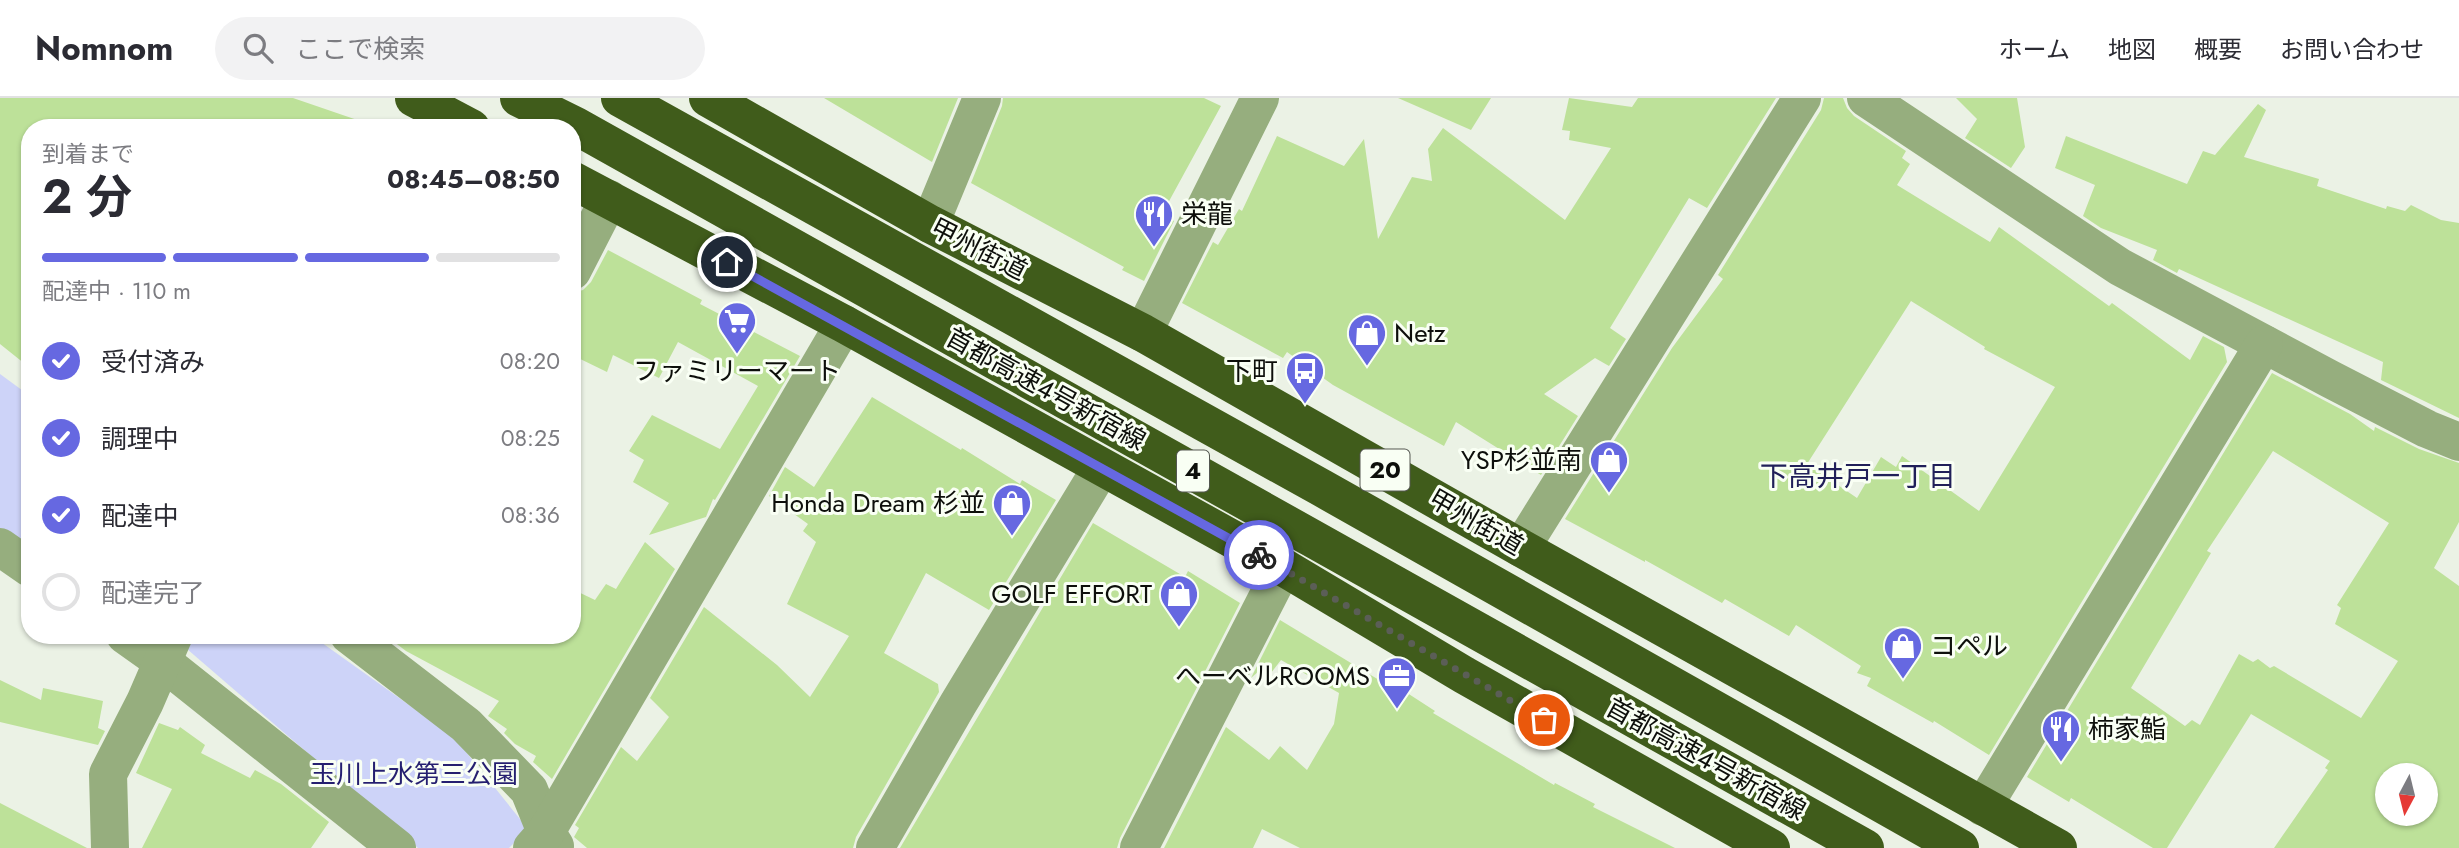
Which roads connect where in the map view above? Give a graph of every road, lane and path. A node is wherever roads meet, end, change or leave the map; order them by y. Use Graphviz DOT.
graph roads {
  1 [pos="519,98"];
  2 [pos="620,98"];
  3 [pos="982,98"];
  4 [pos="1260,98"];
  5 [pos="1802,98"];
  6 [pos="1866,98"];
  7 [pos="720,101"];
  8 [pos="562,119"];
  9 [pos="581,129"];
  10 [pos="581,185"];
  11 [pos="609,199"];
  12 [pos="930,224"];
  13 [pos="581,253"];
  14 [pos="844,324"];
  15 [pos="1143,333"];
  16 [pos="2264,344"];
  17 [pos="2459,442"];
  18 [pos="1101,468"];
  19 [pos="0,547"];
  20 [pos="1521,548"];
  21 [pos="21,562"];
  22 [pos="1283,567"];
  23 [pos="372,644"];
  24 [pos="169,649"];
  25 [pos="1983,807"];
  26 [pos="545,843"];
  27 [pos="1763,846"];
  28 [pos="110,848"];
  29 [pos="397,848"];
  30 [pos="875,848"];
  31 [pos="1139,848"];
  32 [pos="1865,848"];
  33 [pos="1960,848"];
  34 [pos="2058,848"];
  1 -- 8 [label="highway, 首都高速4号新宿線 / 4"];
  2 -- 33 [label="highway, 首都高速4号新宿線 / 4"];
  3 -- 12 [label="street"];
  4 -- 15 [label="street"];
  5 -- 20 [label="street"];
  6 -- 16 [label="street"];
  7 -- 12 [label="highway, 甲州街道 / 20"];
  9 -- 32 [label="highway, 首都高速4号新宿線 / 4"];
  10 -- 11 [label="highway"];
  11 -- 13 [label="street"];
  11 -- 14 [label="highway"];
  12 -- 15 [label="highway, 甲州街道 / 20"];
  14 -- 18 [label="highway"];
  14 -- 26 [label="street"];
  15 -- 20 [label="highway, 甲州街道 / 20"];
  16 -- 17 [label="street"];
  16 -- 25 [label="street"];
  18 -- 22 [label="highway"];
  18 -- 30 [label="street"];
  19 -- 21 [label="street"];
  20 -- 25 [label="highway, 甲州街道 / 20"];
  22 -- 27 [label="highway"];
  22 -- 31 [label="street"];
  23 -- 26 [label="street"];
  24 -- 28 [label="street"];
  24 -- 29 [label="street"];
  25 -- 34 [label="highway, 甲州街道 / 20"];
}
